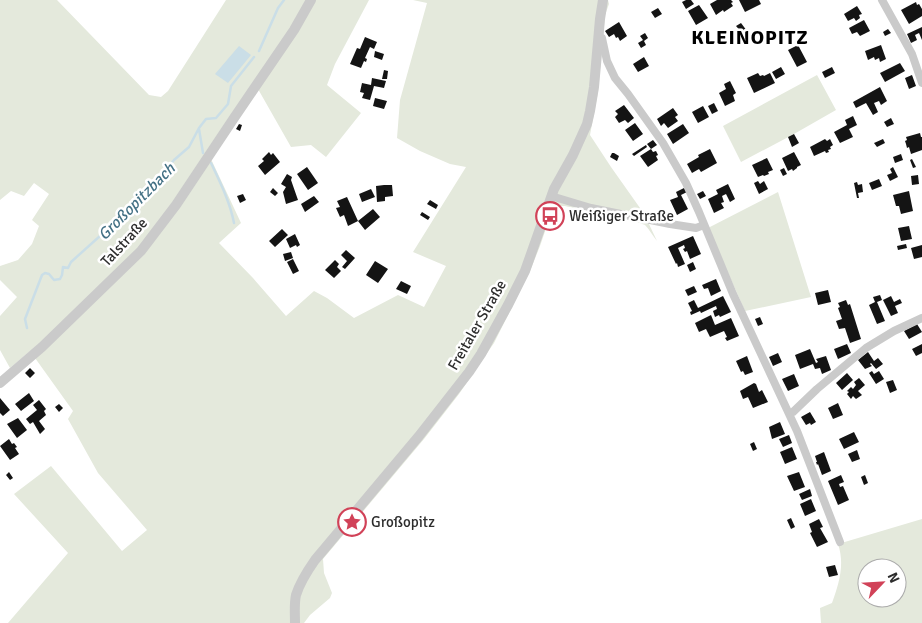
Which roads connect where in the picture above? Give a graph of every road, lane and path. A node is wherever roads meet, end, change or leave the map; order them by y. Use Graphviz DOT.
graph roads {
  1 [pos="311,0"];
  2 [pos="602,0"];
  3 [pos="882,0"];
  4 [pos="599,38"];
  5 [pos="922,83"];
  6 [pos="551,196"];
  7 [pos="704,225"];
  8 [pos="922,318"];
  9 [pos="0,383"];
  10 [pos="789,414"];
  11 [pos="840,542"];
  12 [pos="295,623"];
  1 -- 9 [label="street, Talstraße"];
  2 -- 4 [label="street, Freitaler Straße"];
  3 -- 5 [label="street"];
  4 -- 6 [label="street, Freitaler Straße"];
  4 -- 7 [label="street"];
  6 -- 7 [label="street"];
  6 -- 12 [label="street, Freitaler Straße"];
  7 -- 10 [label="street"];
  8 -- 10 [label="street"];
  10 -- 11 [label="street"];
}
